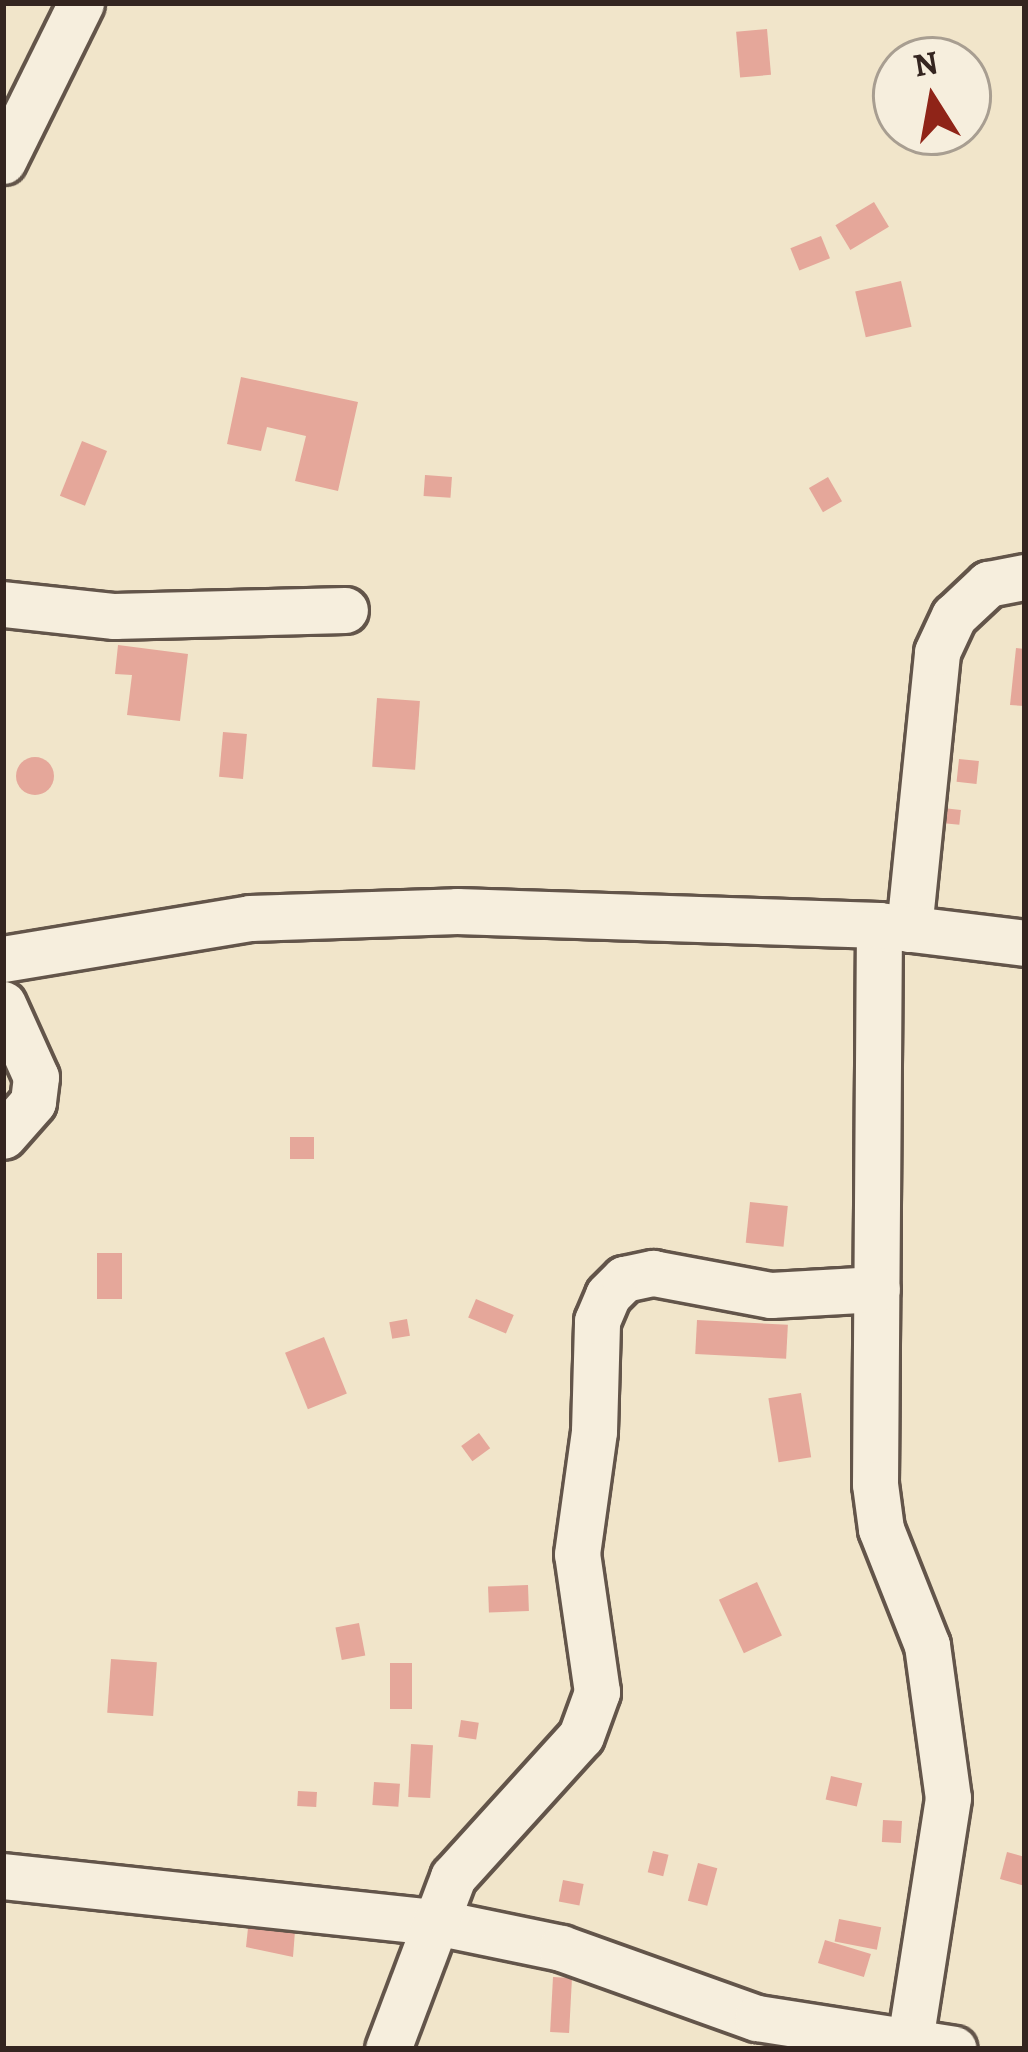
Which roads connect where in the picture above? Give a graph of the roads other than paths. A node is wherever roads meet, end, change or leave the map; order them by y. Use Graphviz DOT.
graph roads {
  1 [pos="81,3"];
  2 [pos="3,160"];
  3 [pos="1025,577"];
  4 [pos="3,604"];
  5 [pos="345,610"];
  6 [pos="894,927"];
  7 [pos="3,928"];
  8 [pos="1025,943"];
  9 [pos="58,951"];
  10 [pos="3,959"];
  11 [pos="3,1004"];
  12 [pos="3,1136"];
  13 [pos="877,1289"];
  14 [pos="3,1876"];
  15 [pos="436,1922"];
  16 [pos="932,2045"];
  17 [pos="388,2049"];
  1 -- 2 [label="street"];
  3 -- 6 [label="street"];
  4 -- 5 [label="street"];
  6 -- 8 [label="street"];
  6 -- 9 [label="street"];
  6 -- 13 [label="street"];
  7 -- 9 [label="street"];
  9 -- 10 [label="street"];
  11 -- 12 [label="street"];
  13 -- 15 [label="street"];
  13 -- 16 [label="street"];
  14 -- 15 [label="street"];
  15 -- 16 [label="street"];
  15 -- 17 [label="street"];
}
